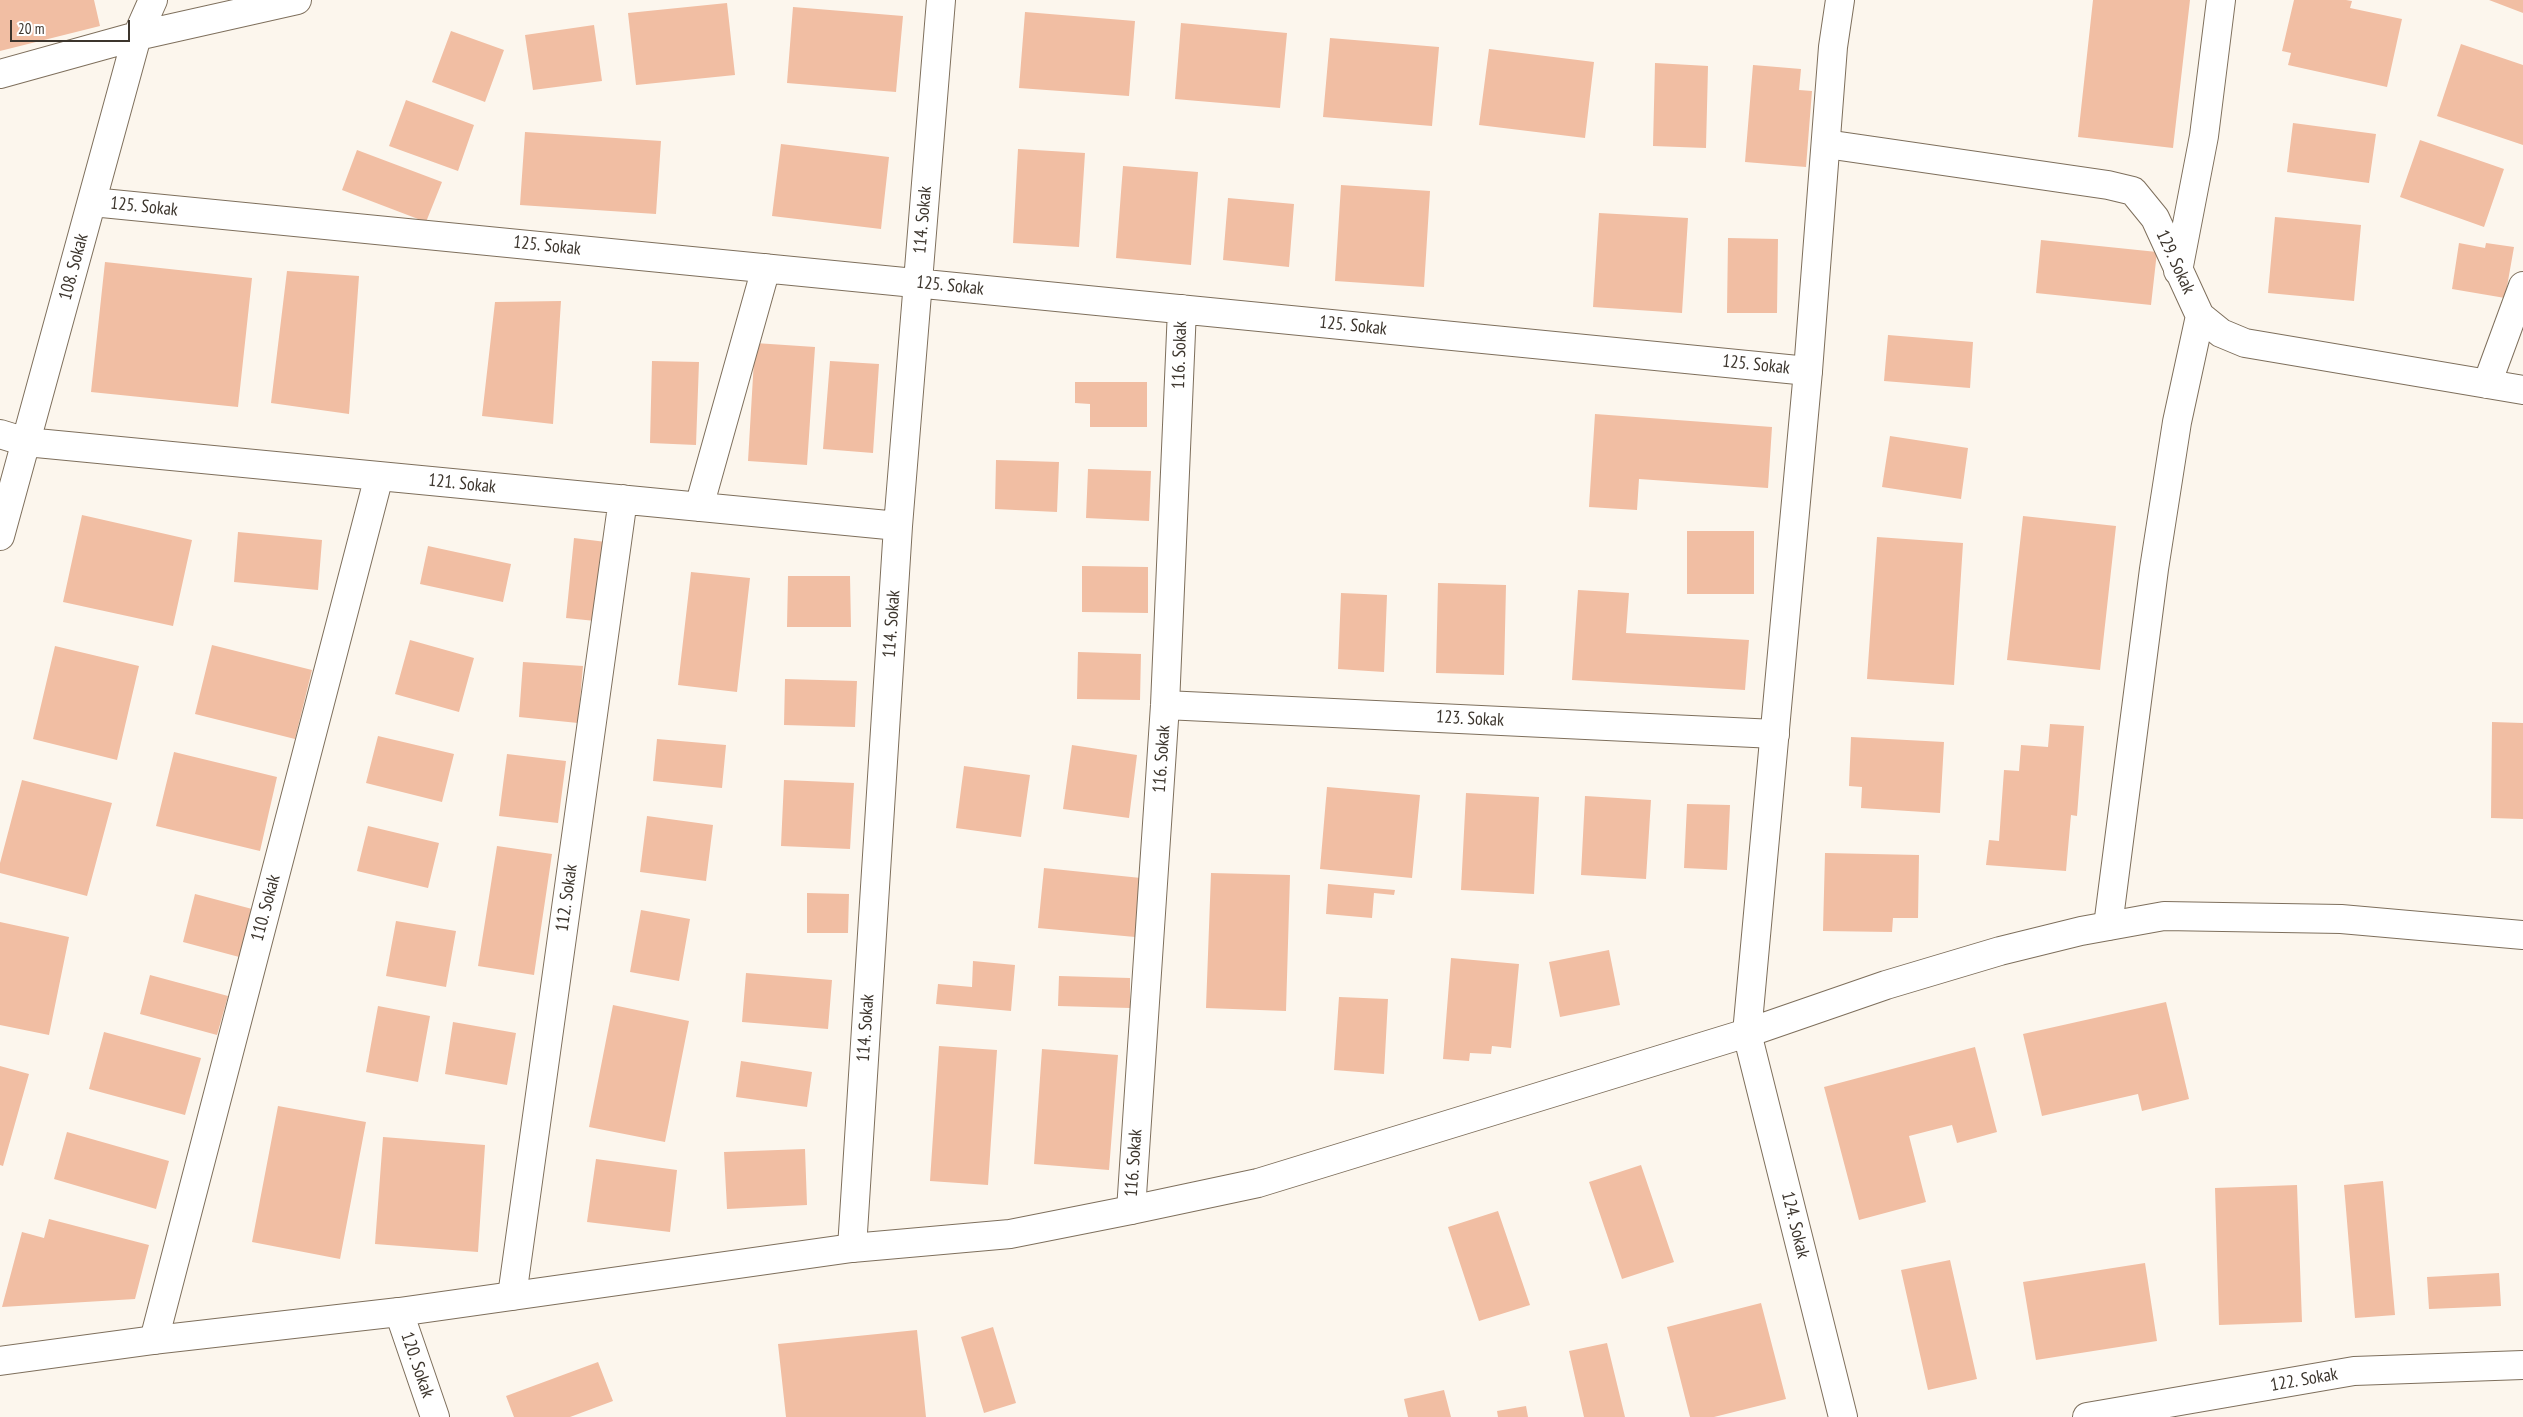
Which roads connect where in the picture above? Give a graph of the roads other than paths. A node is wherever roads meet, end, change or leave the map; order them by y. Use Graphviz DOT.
graph roads {
  1 [pos="153,0"];
  2 [pos="297,0"];
  3 [pos="941,0"];
  4 [pos="1840,0"];
  5 [pos="2221,0"];
  6 [pos="137,36"];
  7 [pos="0,74"];
  8 [pos="1826,144"];
  9 [pos="92,202"];
  10 [pos="766,268"];
  11 [pos="2178,271"];
  12 [pos="918,283"];
  13 [pos="2523,286"];
  14 [pos="1182,309"];
  15 [pos="2200,316"];
  16 [pos="1808,371"];
  17 [pos="2487,384"];
  18 [pos="2523,390"];
  19 [pos="0,434"];
  20 [pos="26,442"];
  21 [pos="379,476"];
  22 [pos="623,500"];
  23 [pos="699,507"];
  24 [pos="898,526"];
  25 [pos="0,536"];
  26 [pos="1166,705"];
  27 [pos="1774,734"];
  28 [pos="2108,926"];
  29 [pos="2523,935"];
  30 [pos="1747,1033"];
  31 [pos="1130,1210"];
  32 [pos="852,1248"];
  33 [pos="512,1296"];
  34 [pos="400,1312"];
  35 [pos="154,1340"];
  36 [pos="0,1362"];
  37 [pos="2523,1365"];
  38 [pos="435,1417"];
  39 [pos="1843,1417"];
  40 [pos="2087,1417"];
  1 -- 6 [label="street, 108. Sokak"];
  2 -- 6 [label="street"];
  3 -- 12 [label="street, 114. Sokak"];
  4 -- 8 [label="street, 124. Sokak"];
  5 -- 11 [label="street"];
  6 -- 7 [label="street"];
  6 -- 9 [label="street, 108. Sokak"];
  8 -- 11 [label="street, 129. Sokak"];
  8 -- 16 [label="street, 124. Sokak"];
  9 -- 10 [label="street, 125. Sokak"];
  9 -- 20 [label="street, 108. Sokak"];
  10 -- 12 [label="street, 125. Sokak"];
  10 -- 23 [label="street"];
  11 -- 15 [label="street, 129. Sokak"];
  12 -- 14 [label="street, 125. Sokak"];
  12 -- 24 [label="street, 114. Sokak"];
  13 -- 17 [label="street"];
  14 -- 16 [label="street, 125. Sokak"];
  14 -- 26 [label="street, 116. Sokak"];
  15 -- 17 [label="street, 129. Sokak"];
  15 -- 28 [label="street"];
  16 -- 27 [label="street, 124. Sokak"];
  17 -- 18 [label="street, 129. Sokak"];
  19 -- 20 [label="street, 121. Sokak"];
  20 -- 21 [label="street, 121. Sokak"];
  20 -- 25 [label="street, 108. Sokak"];
  21 -- 22 [label="street, 121. Sokak"];
  21 -- 35 [label="street, 110. Sokak"];
  22 -- 23 [label="street, 121. Sokak"];
  22 -- 33 [label="street, 112. Sokak"];
  23 -- 24 [label="street, 121. Sokak"];
  24 -- 32 [label="street, 114. Sokak"];
  26 -- 27 [label="street, 123. Sokak"];
  26 -- 31 [label="street, 116. Sokak"];
  27 -- 30 [label="street, 124. Sokak"];
  28 -- 29 [label="street"];
  28 -- 30 [label="street"];
  30 -- 31 [label="street"];
  30 -- 39 [label="street, 124. Sokak"];
  31 -- 32 [label="street"];
  32 -- 33 [label="street"];
  33 -- 34 [label="street"];
  34 -- 35 [label="street"];
  34 -- 38 [label="street, 120. Sokak"];
  35 -- 36 [label="street"];
  37 -- 40 [label="street, 122. Sokak"];
}
